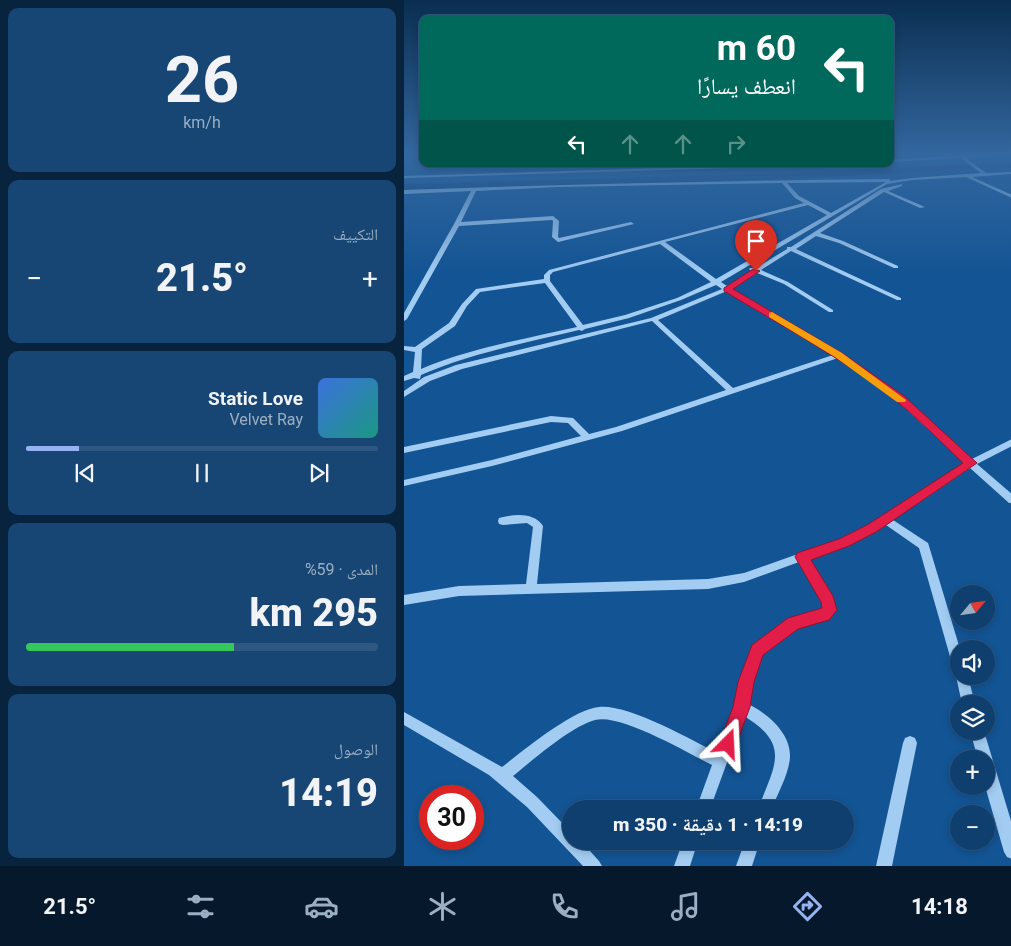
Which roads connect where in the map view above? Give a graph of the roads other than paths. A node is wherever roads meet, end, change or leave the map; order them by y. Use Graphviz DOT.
graph roads {
  1 [pos="472,194"];
  2 [pos="794,194"];
  3 [pos="865,194"];
  4 [pos="878,194"];
  5 [pos="895,194"];
  6 [pos="808,203"];
  7 [pos="922,207"];
  8 [pos="830,214"];
  9 [pos="457,224"];
  10 [pos="631,224"];
  11 [pos="804,230"];
  12 [pos="817,233"];
  13 [pos="661,242"];
  14 [pos="779,245"];
  15 [pos="791,249"];
  16 [pos="744,266"];
  17 [pos="896,267"];
  18 [pos="756,271"];
  19 [pos="547,281"];
  20 [pos="716,282"];
  21 [pos="727,289"];
  22 [pos="899,299"];
  23 [pos="831,311"];
  24 [pos="404,319"];
  25 [pos="653,319"];
  26 [pos="582,328"];
  27 [pos="404,348"];
  28 [pos="417,349"];
  29 [pos="839,355"];
  30 [pos="417,372"];
  31 [pos="404,379"];
  32 [pos="418,384"];
  33 [pos="731,391"];
  34 [pos="404,394"];
  35 [pos="588,438"];
  36 [pos="1011,442"];
  37 [pos="404,450"];
  38 [pos="971,463"];
  39 [pos="404,483"];
  40 [pos="1011,500"];
  41 [pos="886,520"];
  42 [pos="503,521"];
  43 [pos="802,557"];
  44 [pos="531,590"];
  45 [pos="404,600"];
  46 [pos="951,640"];
  47 [pos="741,707"];
  48 [pos="404,718"];
  49 [pos="910,743"];
  50 [pos="721,762"];
  51 [pos="502,776"];
  52 [pos="995,795"];
  53 [pos="706,800"];
  54 [pos="768,800"];
  55 [pos="688,850"];
  56 [pos="750,850"];
  57 [pos="1011,852"];
  58 [pos="594,866"];
  59 [pos="682,866"];
  60 [pos="744,866"];
  61 [pos="884,866"];
  1 -- 9 [label="street"];
  2 -- 6 [label="street"];
  3 -- 8 [label="street"];
  4 -- 12 [label="street"];
  5 -- 7 [label="street"];
  6 -- 8 [label="street"];
  6 -- 13 [label="street"];
  8 -- 11 [label="street"];
  9 -- 10 [label="street"];
  9 -- 24 [label="street"];
  11 -- 12 [label="street"];
  11 -- 14 [label="street"];
  12 -- 15 [label="street"];
  12 -- 17 [label="street"];
  13 -- 19 [label="street"];
  13 -- 20 [label="street"];
  14 -- 15 [label="street"];
  14 -- 16 [label="street"];
  15 -- 18 [label="street"];
  15 -- 22 [label="street"];
  16 -- 18 [label="street"];
  16 -- 20 [label="street"];
  18 -- 21 [label="street"];
  18 -- 23 [label="street"];
  19 -- 26 [label="street"];
  19 -- 28 [label="street"];
  20 -- 21 [label="street"];
  20 -- 26 [label="street"];
  21 -- 25 [label="street"];
  21 -- 29 [label="street"];
  25 -- 32 [label="street"];
  25 -- 33 [label="street"];
  26 -- 30 [label="street"];
  27 -- 28 [label="street"];
  28 -- 30 [label="street"];
  29 -- 33 [label="street"];
  29 -- 38 [label="street"];
  30 -- 31 [label="street"];
  30 -- 32 [label="street"];
  32 -- 34 [label="street"];
  33 -- 35 [label="street"];
  35 -- 37 [label="street"];
  35 -- 39 [label="street"];
  36 -- 38 [label="street"];
  38 -- 40 [label="street"];
  38 -- 41 [label="street"];
  41 -- 43 [label="street"];
  41 -- 46 [label="street"];
  42 -- 44 [label="street"];
  43 -- 44 [label="street"];
  43 -- 47 [label="street"];
  44 -- 45 [label="street"];
  47 -- 50 [label="street"];
  47 -- 54 [label="street"];
  48 -- 51 [label="street"];
  49 -- 61 [label="street"];
  50 -- 51 [label="street"];
  50 -- 53 [label="street"];
  51 -- 58 [label="street"];
  52 -- 57 [label="street"];
  55 -- 59 [label="street"];
  56 -- 60 [label="street"];
}
